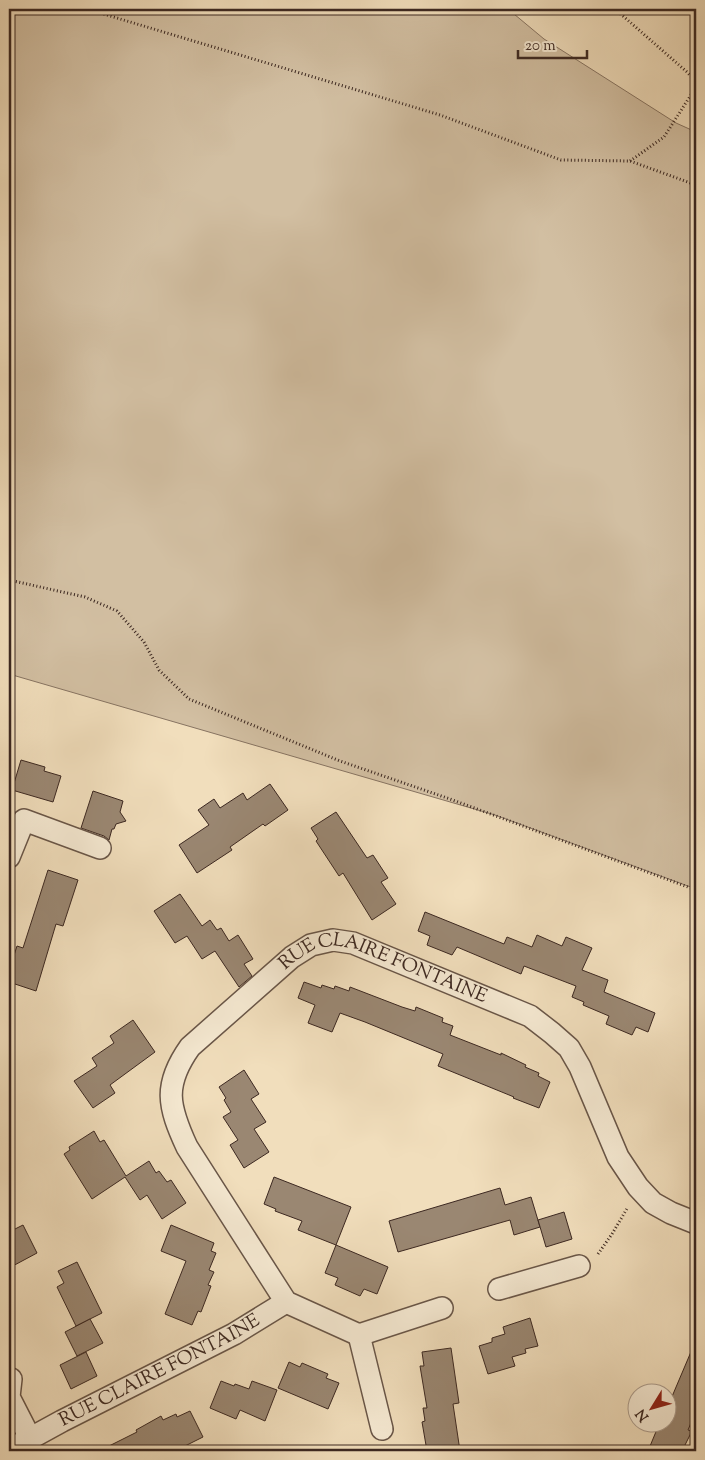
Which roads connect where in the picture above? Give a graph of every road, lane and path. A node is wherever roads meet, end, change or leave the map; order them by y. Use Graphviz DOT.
graph roads {
  1 [pos="87,9"];
  2 [pos="615,9"];
  3 [pos="696,82"];
  4 [pos="696,87"];
  5 [pos="630,161"];
  6 [pos="696,186"];
  7 [pos="9,580"];
  8 [pos="16,818"];
  9 [pos="100,848"];
  10 [pos="9,857"];
  11 [pos="696,890"];
  12 [pos="638,1187"];
  13 [pos="696,1223"];
  14 [pos="579,1266"];
  15 [pos="499,1289"];
  16 [pos="286,1302"];
  17 [pos="442,1308"];
  18 [pos="359,1335"];
  19 [pos="11,1378"];
  20 [pos="382,1429"];
  21 [pos="30,1438"];
  22 [pos="11,1451"];
  1 -- 5 [label="path"];
  2 -- 3 [label="path"];
  4 -- 5 [label="path"];
  5 -- 6 [label="path"];
  7 -- 11 [label="path"];
  8 -- 9 [label="street"];
  8 -- 10 [label="street"];
  12 -- 13 [label="street, RUE CLAIRE FONTAINE"];
  12 -- 14 [label="path"];
  12 -- 16 [label="street, RUE CLAIRE FONTAINE"];
  14 -- 15 [label="street"];
  16 -- 18 [label="street"];
  16 -- 21 [label="street, RUE CLAIRE FONTAINE"];
  17 -- 18 [label="street"];
  18 -- 20 [label="street"];
  19 -- 21 [label="street"];
  21 -- 22 [label="street, RUE CLAIRE FONTAINE"];
}
